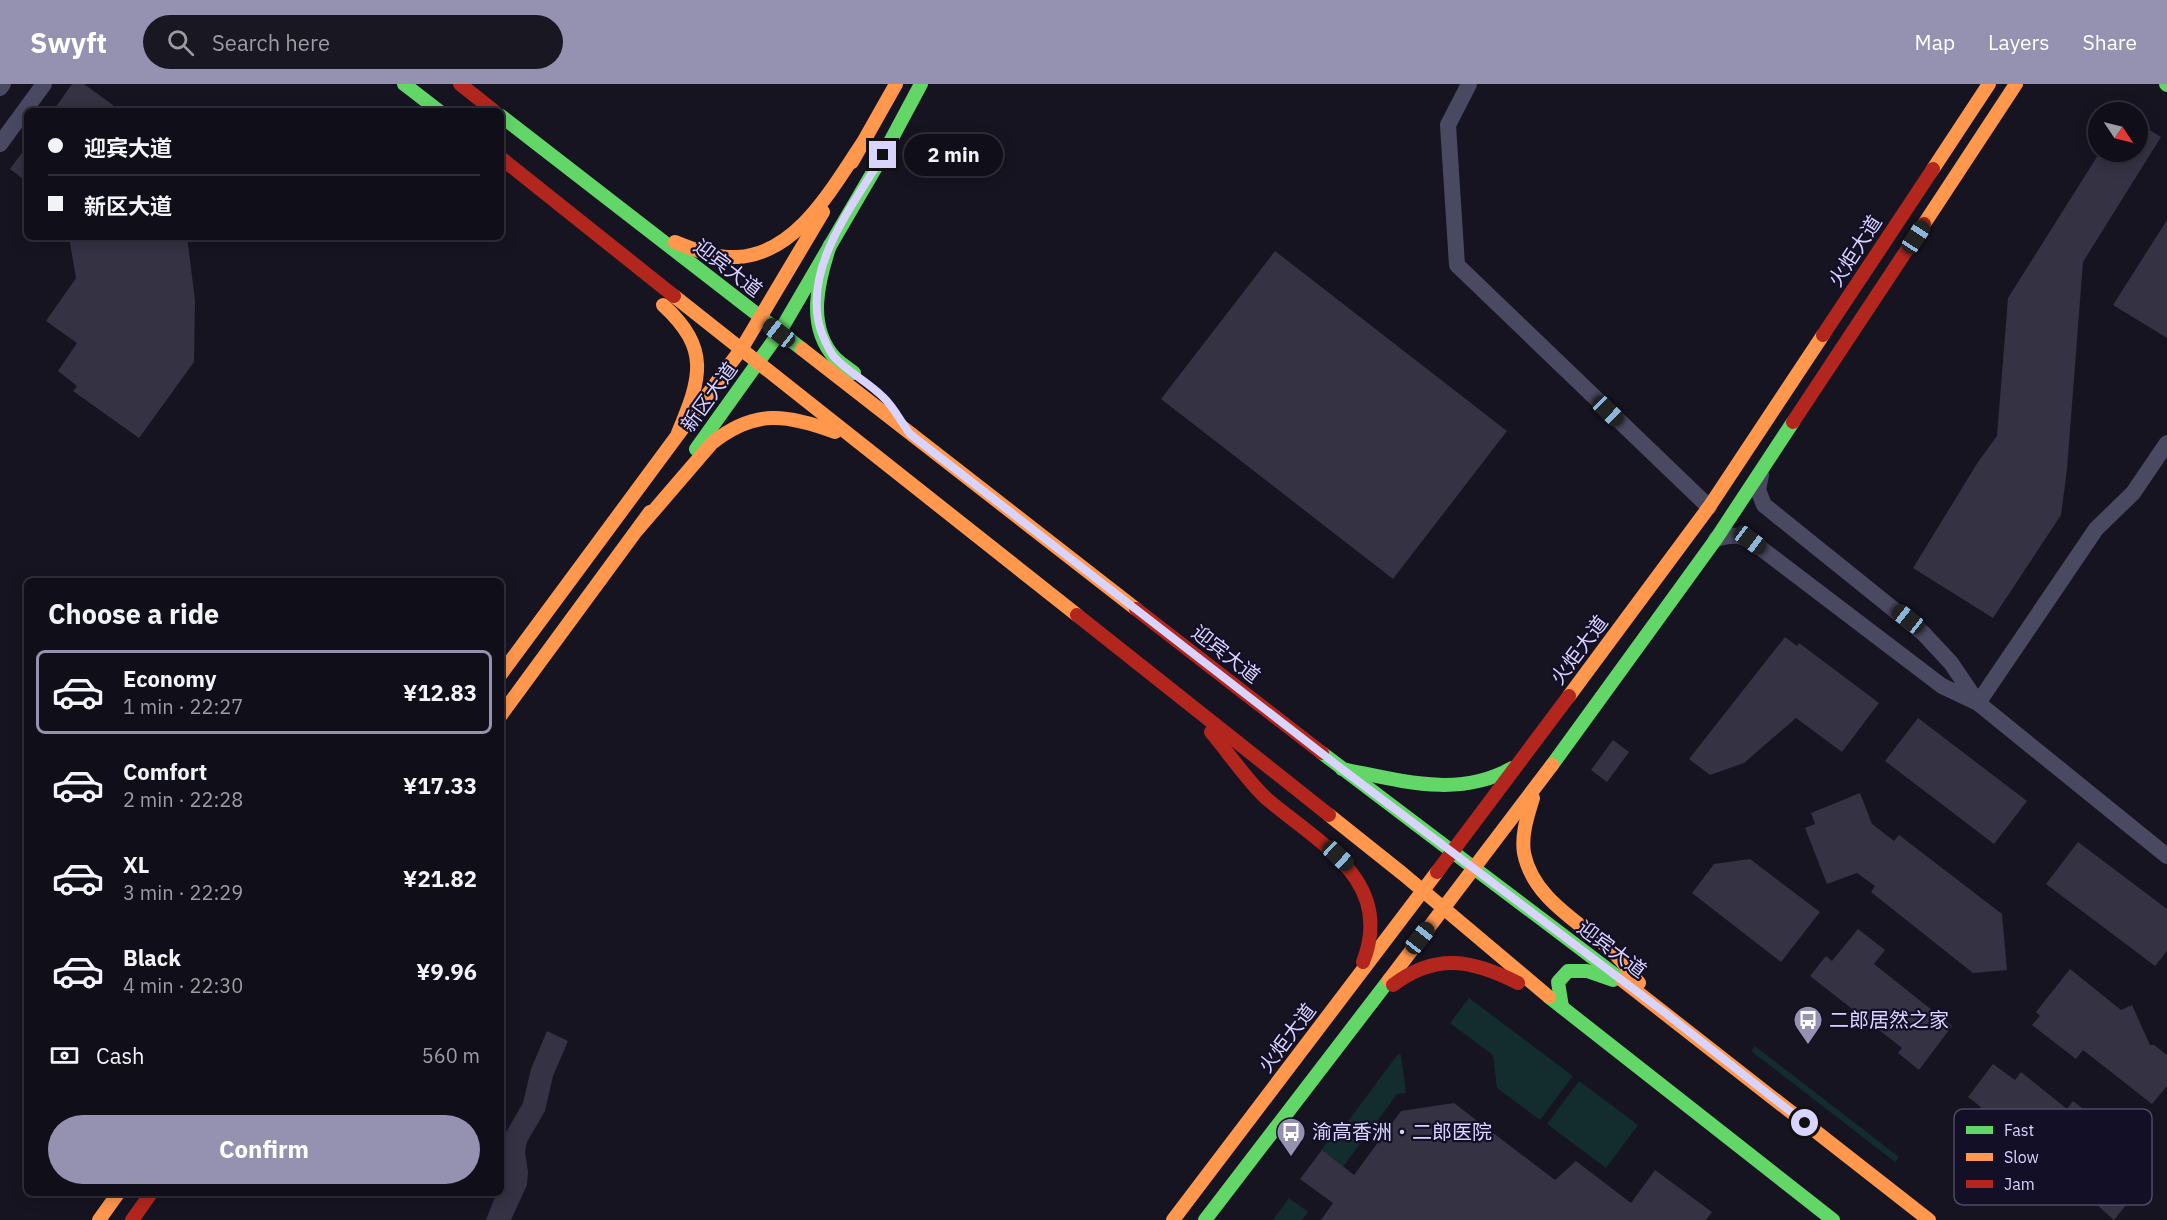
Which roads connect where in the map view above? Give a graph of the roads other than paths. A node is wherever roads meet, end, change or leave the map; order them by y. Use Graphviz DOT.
graph roads {
  1 [pos="3,84"];
  2 [pos="44,84"];
  3 [pos="404,84"];
  4 [pos="460,84"];
  5 [pos="896,84"];
  6 [pos="921,84"];
  7 [pos="1469,84"];
  8 [pos="1989,84"];
  9 [pos="2016,84"];
  10 [pos="0,88"];
  11 [pos="26,108"];
  12 [pos="435,108"];
  13 [pos="491,108"];
  14 [pos="24,111"];
  15 [pos="504,118"];
  16 [pos="0,144"];
  17 [pos="862,144"];
  18 [pos="505,161"];
  19 [pos="648,231"];
  20 [pos="830,245"];
  21 [pos="760,319"];
  22 [pos="779,333"];
  23 [pos="742,348"];
  24 [pos="759,362"];
  25 [pos="678,433"];
  26 [pos="910,434"];
  27 [pos="853,439"];
  28 [pos="2167,443"];
  29 [pos="1764,466"];
  30 [pos="1709,507"];
  31 [pos="638,529"];
  32 [pos="1716,539"];
  33 [pos="504,670"];
  34 [pos="1978,703"];
  35 [pos="1193,709"];
  36 [pos="504,711"];
  37 [pos="1521,761"];
  38 [pos="1342,769"];
  39 [pos="1303,776"];
  40 [pos="1541,780"];
  41 [pos="1336,786"];
  42 [pos="1452,851"];
  43 [pos="2167,856"];
  44 [pos="1474,868"];
  45 [pos="1422,891"];
  46 [pos="1442,909"];
  47 [pos="1628,986"];
  48 [pos="1348,989"];
  49 [pos="1562,1007"];
  50 [pos="1664,1012"];
  51 [pos="1360,1016"];
  52 [pos="116,1196"];
  53 [pos="149,1196"];
  54 [pos="99,1220"];
  55 [pos="132,1220"];
  56 [pos="1173,1220"];
  57 [pos="1205,1220"];
  58 [pos="1833,1220"];
  59 [pos="1929,1220"];
  1 -- 10 [label="street"];
  2 -- 11 [label="street"];
  3 -- 12 [label="main road"];
  4 -- 13 [label="main road"];
  5 -- 17 [label="main road, 新区大道"];
  6 -- 20 [label="main road, 新区大道"];
  7 -- 30 [label="street"];
  8 -- 30 [label="main road, 火炬大道"];
  9 -- 29 [label="main road"];
  14 -- 16 [label="street"];
  15 -- 19 [label="main road, 迎宾大道"];
  17 -- 19 [label="main road"];
  17 -- 21 [label="main road, 新区大道"];
  18 -- 23 [label="main road"];
  18 -- 25 [label="main road"];
  19 -- 21 [label="main road, 迎宾大道"];
  20 -- 22 [label="main road, 新区大道"];
  20 -- 26 [label="main road"];
  21 -- 22 [label="main road, 迎宾大道"];
  21 -- 23 [label="main road, 新区大道"];
  22 -- 24 [label="main road, 新区大道"];
  22 -- 26 [label="main road, 迎宾大道"];
  23 -- 24 [label="main road"];
  23 -- 25 [label="main road, 新区大道"];
  24 -- 27 [label="main road"];
  24 -- 31 [label="main road, 新区大道"];
  25 -- 33 [label="main road, 新区大道"];
  26 -- 38 [label="main road, 迎宾大道"];
  27 -- 31 [label="main road"];
  27 -- 35 [label="main road"];
  28 -- 34 [label="street"];
  29 -- 32 [label="main road"];
  29 -- 34 [label="street"];
  30 -- 37 [label="main road, 火炬大道"];
  31 -- 36 [label="main road, 新区大道"];
  32 -- 34 [label="street"];
  32 -- 40 [label="main road"];
  34 -- 43 [label="street"];
  35 -- 39 [label="main road"];
  35 -- 45 [label="main road"];
  35 -- 48 [label="main road"];
  37 -- 38 [label="main road"];
  37 -- 42 [label="main road, 火炬大道"];
  38 -- 41 [label="main road"];
  38 -- 42 [label="main road, 迎宾大道"];
  40 -- 44 [label="main road"];
  40 -- 50 [label="main road"];
  42 -- 44 [label="main road, 迎宾大道"];
  42 -- 45 [label="main road, 火炬大道"];
  44 -- 46 [label="main road"];
  44 -- 47 [label="main road, 迎宾大道"];
  45 -- 46 [label="main road"];
  45 -- 48 [label="main road, 火炬大道"];
  46 -- 49 [label="main road"];
  46 -- 51 [label="main road"];
  47 -- 49 [label="main road"];
  47 -- 50 [label="main road, 迎宾大道"];
  48 -- 56 [label="main road, 火炬大道"];
  49 -- 51 [label="main road"];
  49 -- 58 [label="main road"];
  50 -- 59 [label="main road, 迎宾大道"];
  51 -- 57 [label="main road"];
  52 -- 54 [label="main road"];
  53 -- 55 [label="main road"];
}
